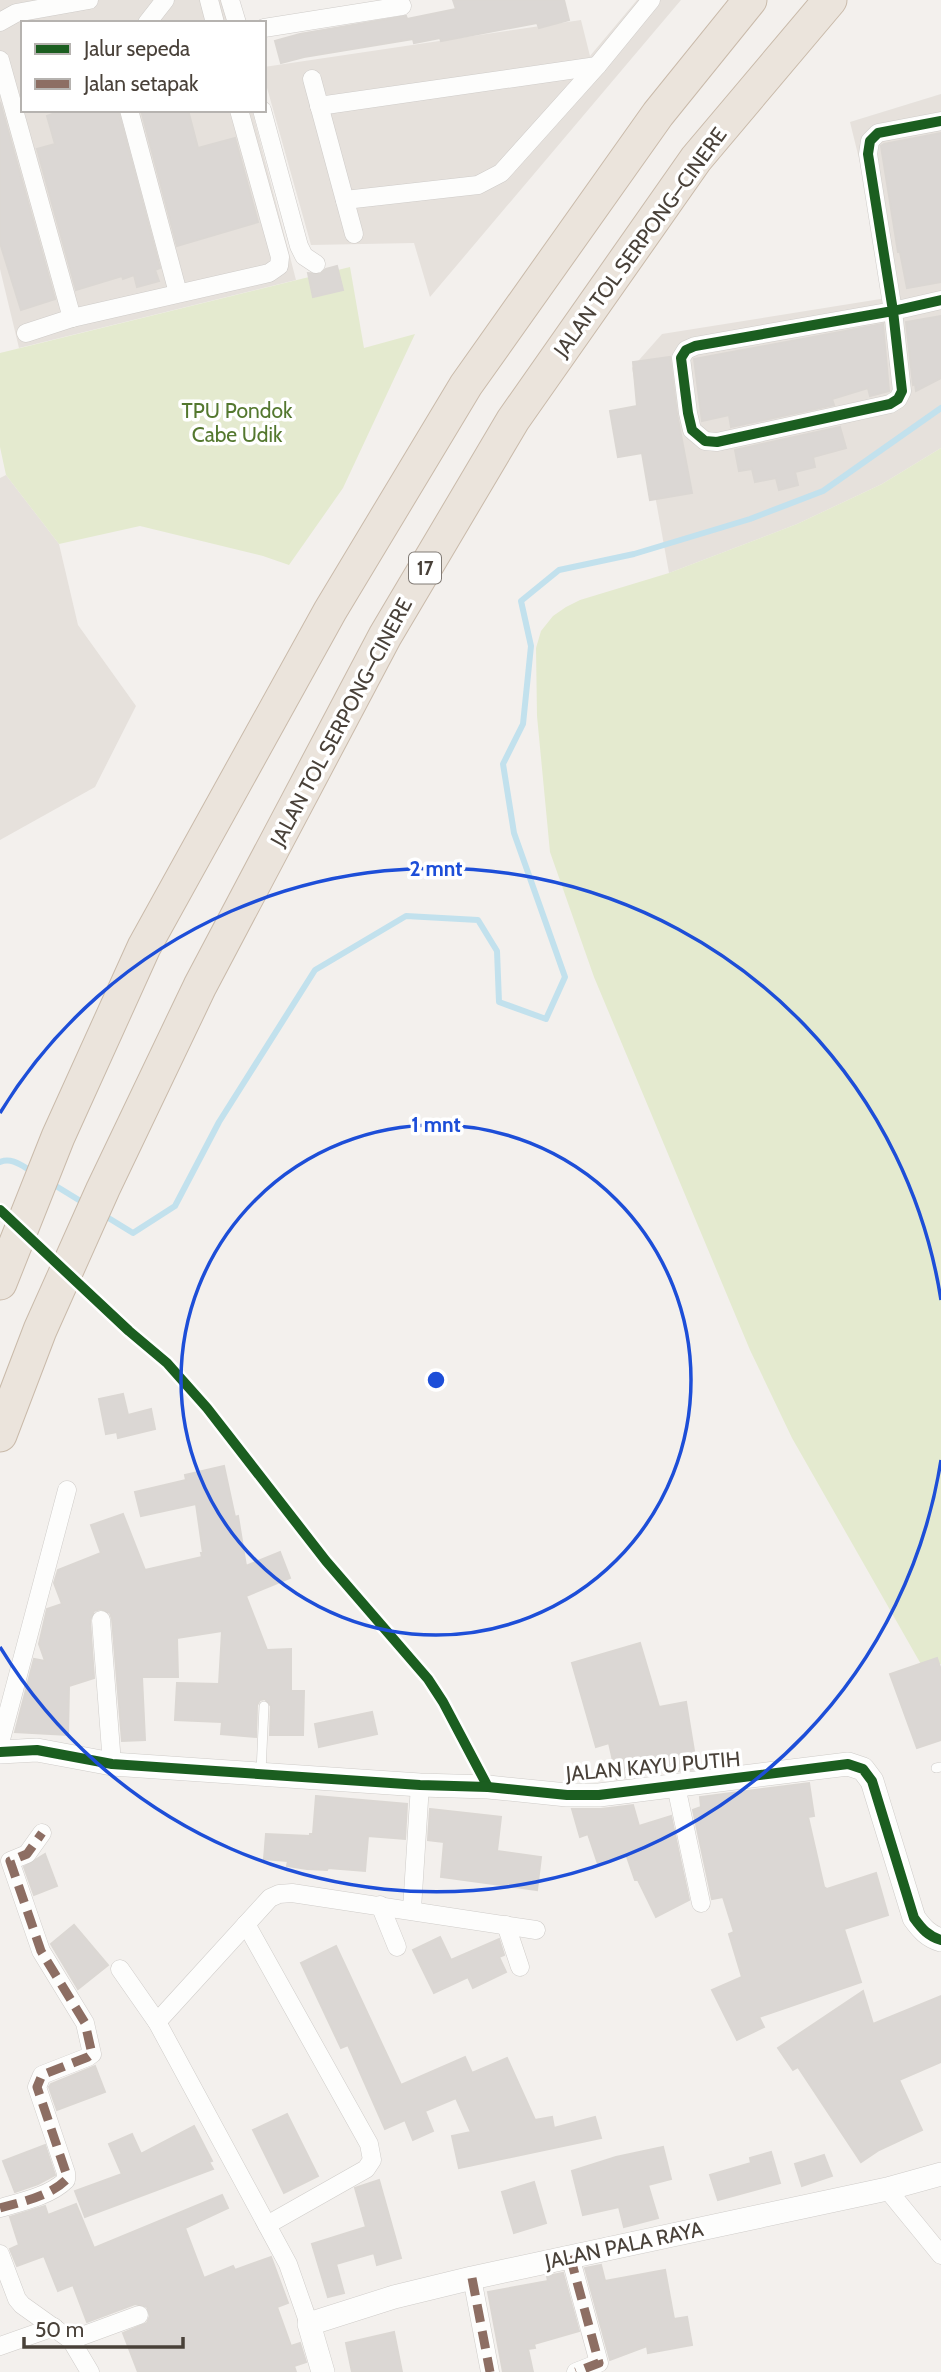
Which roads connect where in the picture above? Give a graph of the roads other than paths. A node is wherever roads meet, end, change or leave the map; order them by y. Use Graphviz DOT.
graph roads {
  1 [pos="89,0"];
  2 [pos="165,0"];
  3 [pos="209,0"];
  4 [pos="230,0"];
  5 [pos="651,0"];
  6 [pos="750,0"];
  7 [pos="830,0"];
  8 [pos="402,6"];
  9 [pos="149,21"];
  10 [pos="214,21"];
  11 [pos="236,21"];
  12 [pos="0,22"];
  13 [pos="266,28"];
  14 [pos="0,60"];
  15 [pos="597,66"];
  16 [pos="312,79"];
  17 [pos="18,97"];
  18 [pos="319,106"];
  19 [pos="22,112"];
  20 [pos="130,112"];
  21 [pos="240,112"];
  22 [pos="263,112"];
  23 [pos="941,121"];
  24 [pos="345,200"];
  25 [pos="354,234"];
  26 [pos="316,264"];
  27 [pos="178,293"];
  28 [pos="941,300"];
  29 [pos="893,311"];
  30 [pos="72,318"];
  31 [pos="26,333"];
  32 [pos="1,1281"];
  33 [pos="0,1435"];
  34 [pos="67,1490"];
  35 [pos="101,1620"];
  36 [pos="264,1706"];
  37 [pos="0,1743"];
  38 [pos="0,1752"];
  39 [pos="112,1764"];
  40 [pos="261,1774"];
  41 [pos="420,1785"];
  42 [pos="676,1786"];
  43 [pos="42,1833"];
  44 [pos="5,1862"];
  45 [pos="701,1903"];
  46 [pos="380,1905"];
  47 [pos="412,1909"];
  48 [pos="246,1924"];
  49 [pos="506,1925"];
  50 [pos="536,1930"];
  51 [pos="941,1941"];
  52 [pos="397,1947"];
  53 [pos="520,1967"];
  54 [pos="121,1969"];
  55 [pos="157,2022"];
  56 [pos="941,2174"];
  57 [pos="887,2189"];
  58 [pos="0,2208"];
  59 [pos="267,2225"];
  60 [pos="0,2254"];
  61 [pos="570,2256"];
  62 [pos="941,2256"];
  63 [pos="472,2278"];
  64 [pos="139,2315"];
  65 [pos="309,2324"];
  66 [pos="54,2327"];
  67 [pos="71,2340"];
  68 [pos="0,2346"];
  69 [pos="90,2372"];
  70 [pos="323,2372"];
  71 [pos="490,2372"];
  72 [pos="576,2372"];
  1 -- 12 [label="street"];
  2 -- 9 [label="street"];
  3 -- 10 [label="street"];
  4 -- 11 [label="street"];
  5 -- 15 [label="street"];
  6 -- 32 [label="highway"];
  7 -- 33 [label="highway, JALAN TOL SERPONG–CINERE / 17"];
  8 -- 13 [label="street"];
  14 -- 17 [label="street"];
  15 -- 18 [label="street"];
  15 -- 24 [label="street"];
  16 -- 18 [label="street"];
  18 -- 24 [label="street"];
  19 -- 30 [label="street"];
  20 -- 27 [label="street"];
  21 -- 27 [label="street"];
  22 -- 26 [label="street"];
  23 -- 29 [label="street"];
  24 -- 25 [label="street"];
  27 -- 30 [label="street"];
  28 -- 29 [label="street"];
  29 -- 29 [label="street"];
  30 -- 31 [label="street"];
  34 -- 37 [label="street"];
  35 -- 39 [label="street"];
  36 -- 40 [label="lane"];
  38 -- 39 [label="street, JALAN KAYU PUTIH"];
  39 -- 40 [label="street, JALAN KAYU PUTIH"];
  40 -- 41 [label="street, JALAN KAYU PUTIH"];
  41 -- 42 [label="street, JALAN KAYU PUTIH"];
  41 -- 47 [label="street"];
  42 -- 45 [label="street"];
  42 -- 51 [label="street, JALAN KAYU PUTIH"];
  43 -- 44 [label="street"];
  44 -- 58 [label="street"];
  46 -- 47 [label="street"];
  46 -- 48 [label="street"];
  46 -- 52 [label="street"];
  47 -- 49 [label="street"];
  48 -- 55 [label="street"];
  48 -- 59 [label="street"];
  49 -- 50 [label="street"];
  49 -- 53 [label="street"];
  54 -- 55 [label="street"];
  55 -- 59 [label="street"];
  56 -- 57 [label="street, JALAN PALA RAYA"];
  57 -- 61 [label="street, JALAN PALA RAYA"];
  57 -- 62 [label="street"];
  59 -- 65 [label="street"];
  60 -- 66 [label="street"];
  61 -- 63 [label="street, JALAN PALA RAYA"];
  61 -- 72 [label="street"];
  63 -- 65 [label="street, JALAN PALA RAYA"];
  63 -- 71 [label="street"];
  64 -- 67 [label="street"];
  65 -- 70 [label="street"];
  66 -- 67 [label="street"];
  66 -- 68 [label="street"];
  67 -- 69 [label="street"];
}
